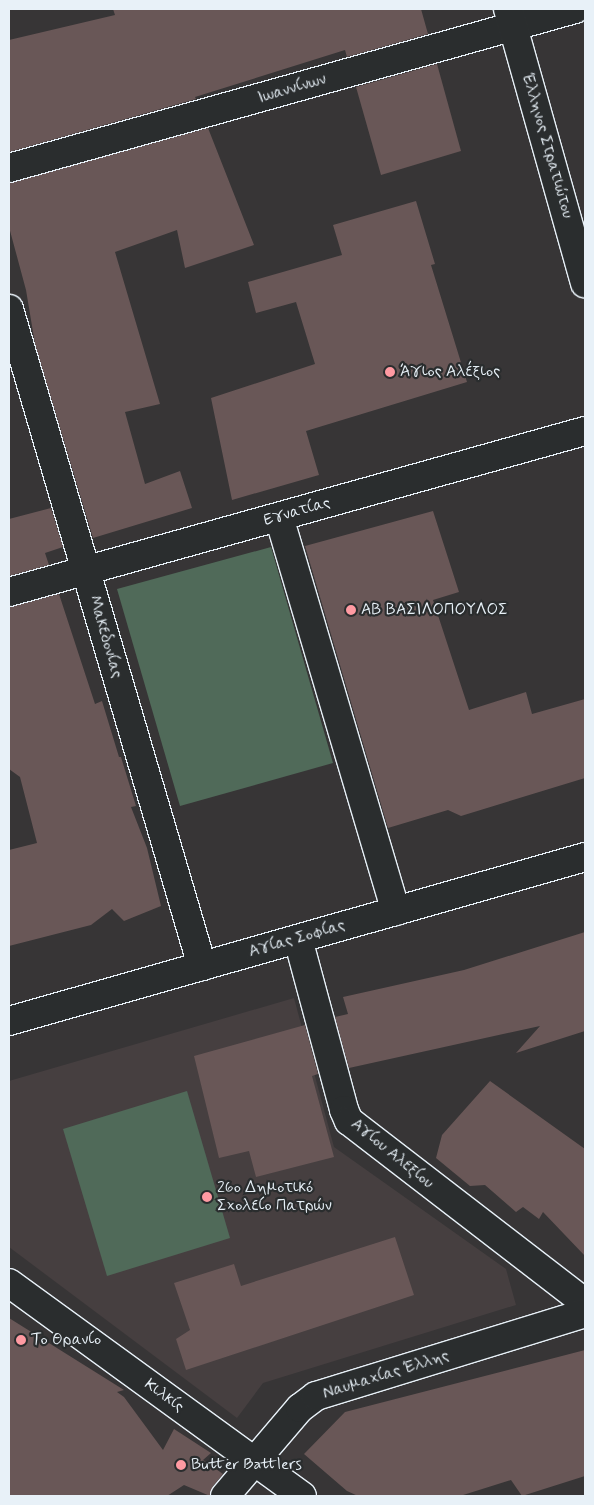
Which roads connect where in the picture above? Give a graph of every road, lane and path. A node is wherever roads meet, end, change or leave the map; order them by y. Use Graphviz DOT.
graph roads {
  1 [pos="575,9"];
  2 [pos="510,18"];
  3 [pos="9,168"];
  4 [pos="585,283"];
  5 [pos="9,308"];
  6 [pos="585,431"];
  7 [pos="279,517"];
  8 [pos="86,570"];
  9 [pos="9,592"];
  10 [pos="585,857"];
  11 [pos="396,911"];
  12 [pos="298,938"];
  13 [pos="202,966"];
  14 [pos="9,1021"];
  15 [pos="14,1294"];
  16 [pos="585,1302"];
  17 [pos="585,1313"];
  18 [pos="255,1462"];
  19 [pos="225,1496"];
  20 [pos="302,1496"];
  1 -- 2 [label="street, Ιωαννίνων"];
  2 -- 3 [label="street, Ιωαννίνων"];
  2 -- 4 [label="street, Έλληνος Στρατιώτου"];
  5 -- 8 [label="street, Μακεδονίας"];
  6 -- 7 [label="street, Εγνατίας"];
  7 -- 8 [label="street, Εγνατίας"];
  7 -- 11 [label="street"];
  8 -- 9 [label="street, Εγνατίας"];
  8 -- 13 [label="street, Μακεδονίας"];
  10 -- 11 [label="street, Αγίας Σοφίας"];
  11 -- 12 [label="street, Αγίας Σοφίας"];
  12 -- 13 [label="street, Αγίας Σοφίας"];
  12 -- 16 [label="street, Αγίου Αλεξίου"];
  13 -- 14 [label="street, Αγίας Σοφίας"];
  15 -- 18 [label="street, Κιλκίς"];
  17 -- 18 [label="street, Ναυμαχίας Έλλης"];
  18 -- 19 [label="street, Ναυμαχίας Έλλης"];
  18 -- 20 [label="street, Κιλκίς"];
}
